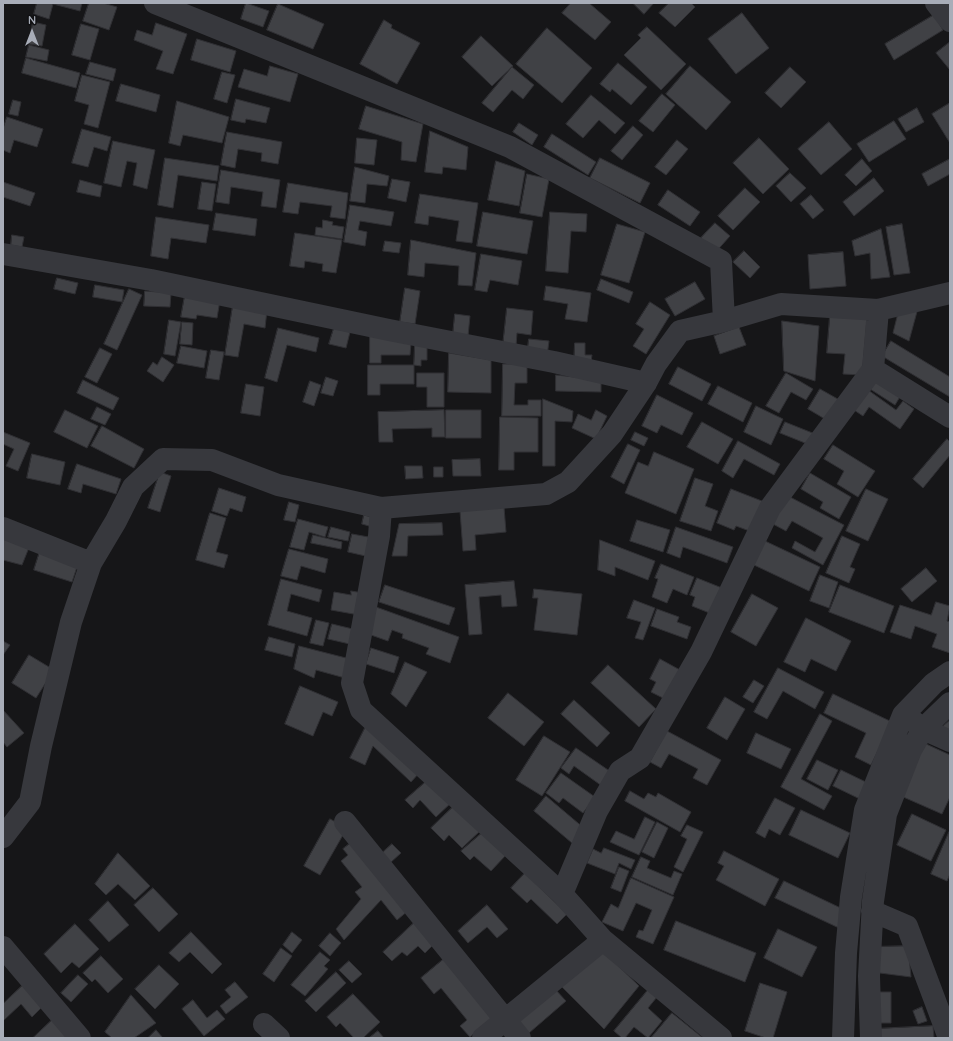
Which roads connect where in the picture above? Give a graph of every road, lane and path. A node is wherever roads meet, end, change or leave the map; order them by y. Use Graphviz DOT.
graph roads {
  1 [pos="155,3"];
  2 [pos="936,3"];
  3 [pos="950,21"];
  4 [pos="3,254"];
  5 [pos="950,293"];
  6 [pos="878,310"];
  7 [pos="724,321"];
  8 [pos="873,369"];
  9 [pos="646,382"];
  10 [pos="950,417"];
  11 [pos="381,508"];
  12 [pos="3,528"];
  13 [pos="90,563"];
  14 [pos="950,672"];
  15 [pos="950,703"];
  16 [pos="904,715"];
  17 [pos="923,729"];
  18 [pos="950,741"];
  19 [pos="345,822"];
  20 [pos="3,837"];
  21 [pos="562,894"];
  22 [pos="851,897"];
  23 [pos="872,906"];
  24 [pos="603,940"];
  25 [pos="3,947"];
  26 [pos="506,1019"];
  27 [pos="80,1038"];
  28 [pos="483,1038"];
  29 [pos="520,1038"];
  30 [pos="721,1038"];
  31 [pos="843,1038"];
  32 [pos="871,1038"];
  33 [pos="949,1038"];
  1 -- 7 [label="street"];
  2 -- 3 [label="street"];
  4 -- 9 [label="street"];
  5 -- 6 [label="street"];
  6 -- 7 [label="street"];
  6 -- 8 [label="street"];
  7 -- 9 [label="street"];
  8 -- 10 [label="street"];
  8 -- 21 [label="street"];
  9 -- 11 [label="street"];
  11 -- 13 [label="street"];
  11 -- 21 [label="street"];
  12 -- 13 [label="street"];
  13 -- 20 [label="street"];
  14 -- 16 [label="street"];
  15 -- 17 [label="street"];
  16 -- 17 [label="street"];
  16 -- 22 [label="street"];
  17 -- 18 [label="street"];
  17 -- 23 [label="street"];
  19 -- 26 [label="street"];
  21 -- 24 [label="street"];
  22 -- 23 [label="street"];
  22 -- 31 [label="street"];
  23 -- 32 [label="street"];
  23 -- 33 [label="street"];
  24 -- 26 [label="street"];
  24 -- 30 [label="street"];
  25 -- 27 [label="street"];
  26 -- 28 [label="street"];
  26 -- 29 [label="street"];
}
